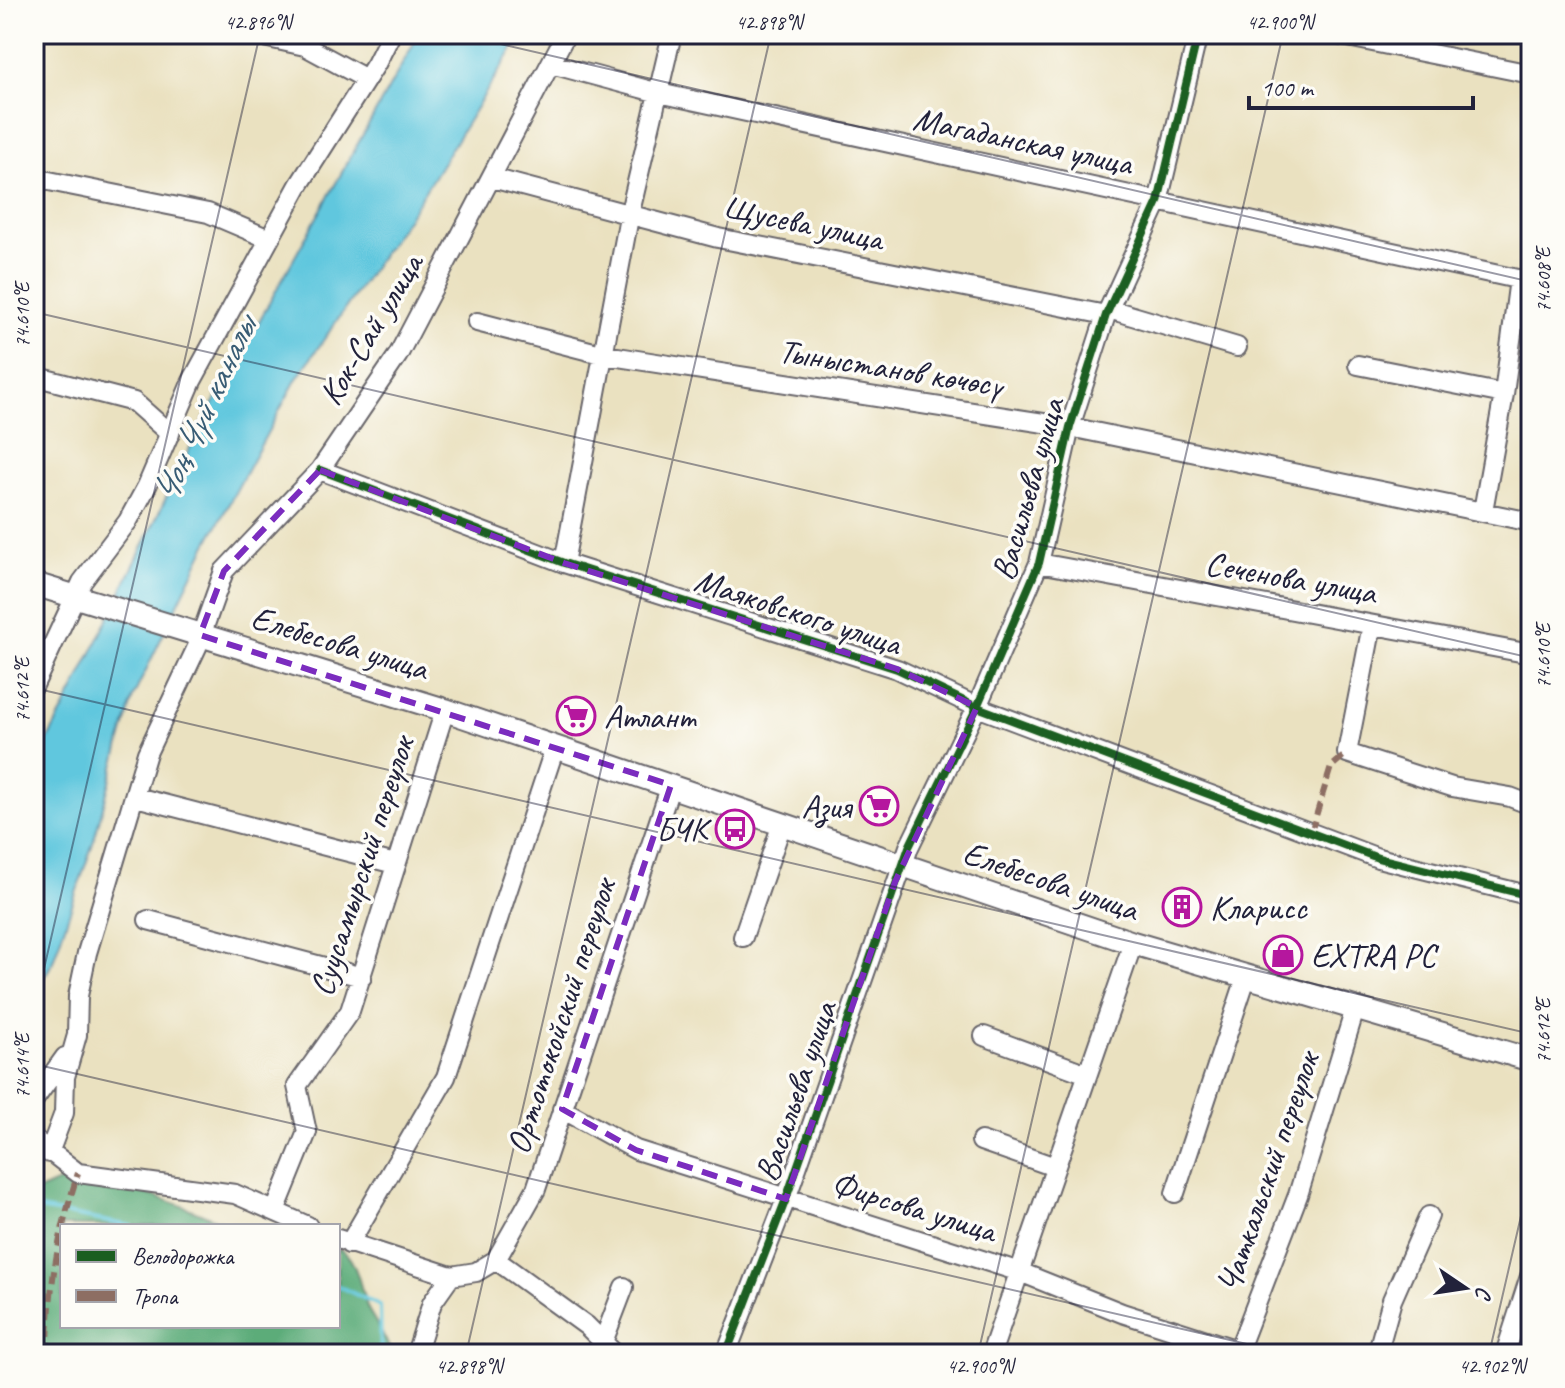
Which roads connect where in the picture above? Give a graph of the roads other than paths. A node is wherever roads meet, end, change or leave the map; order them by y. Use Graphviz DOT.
graph roads {
  1 [pos="250,34"];
  2 [pos="391,34"];
  3 [pos="566,34"];
  4 [pos="672,34"];
  5 [pos="1198,34"];
  6 [pos="1333,34"];
  7 [pos="551,64"];
  8 [pos="1531,74"];
  9 [pos="366,79"];
  10 [pos="659,93"];
  11 [pos="34,178"];
  12 [pos="492,178"];
  13 [pos="1158,202"];
  14 [pos="630,212"];
  15 [pos="269,239"];
  16 [pos="1525,280"];
  17 [pos="1107,312"];
  18 [pos="477,322"];
  19 [pos="1237,347"];
  20 [pos="605,355"];
  21 [pos="1358,365"];
  22 [pos="34,376"];
  23 [pos="1504,394"];
  24 [pos="1070,427"];
  25 [pos="170,434"];
  26 [pos="320,470"];
  27 [pos="1483,511"];
  28 [pos="1531,522"];
  29 [pos="564,563"];
  30 [pos="1039,563"];
  31 [pos="34,584"];
  32 [pos="74,596"];
  33 [pos="1372,625"];
  34 [pos="192,633"];
  35 [pos="1531,654"];
  36 [pos="34,685"];
  37 [pos="977,707"];
  38 [pos="445,710"];
  39 [pos="555,747"];
  40 [pos="671,785"];
  41 [pos="136,797"];
  42 [pos="1531,805"];
  43 [pos="782,824"];
  44 [pos="395,864"];
  45 [pos="902,865"];
  46 [pos="1531,896"];
  47 [pos="148,920"];
  48 [pos="743,937"];
  49 [pos="1133,943"];
  50 [pos="362,977"];
  51 [pos="1246,978"];
  52 [pos="1355,1009"];
  53 [pos="77,1035"];
  54 [pos="984,1036"];
  55 [pos="1531,1060"];
  56 [pos="1087,1074"];
  57 [pos="34,1100"];
  58 [pos="562,1109"];
  59 [pos="34,1139"];
  60 [pos="981,1141"];
  61 [pos="49,1153"];
  62 [pos="1055,1167"];
  63 [pos="1175,1193"];
  64 [pos="786,1199"];
  65 [pos="275,1211"];
  66 [pos="1429,1216"];
  67 [pos="304,1224"];
  68 [pos="343,1241"];
  69 [pos="496,1260"];
  70 [pos="1020,1272"];
  71 [pos="1531,1273"];
  72 [pos="451,1276"];
  73 [pos="624,1287"];
  74 [pos="1524,1319"];
  75 [pos="609,1348"];
  76 [pos="416,1351"];
  77 [pos="1242,1353"];
  78 [pos="726,1354"];
  79 [pos="991,1354"];
  80 [pos="1377,1354"];
  81 [pos="1505,1354"];
  1 -- 9 [label="street"];
  2 -- 9 [label="street"];
  3 -- 7 [label="street, Кок-Сай улица"];
  4 -- 10 [label="street"];
  5 -- 13 [label="street, Васильева улица"];
  6 -- 8 [label="street"];
  7 -- 10 [label="street, Магаданская улица"];
  7 -- 12 [label="street, Кок-Сай улица"];
  9 -- 15 [label="street"];
  10 -- 13 [label="street, Магаданская улица"];
  10 -- 14 [label="street"];
  11 -- 15 [label="street"];
  12 -- 14 [label="street, Щусева улица"];
  12 -- 26 [label="street, Кок-Сай улица"];
  13 -- 16 [label="street, Магаданская улица"];
  13 -- 17 [label="street, Васильева улица"];
  14 -- 17 [label="street, Щусева улица"];
  14 -- 20 [label="street"];
  15 -- 25 [label="street"];
  16 -- 23 [label="street"];
  17 -- 19 [label="street, Щусева улица"];
  17 -- 24 [label="street, Васильева улица"];
  18 -- 20 [label="street, Тыныстанов көчөсү"];
  20 -- 24 [label="street, Тыныстанов көчөсү"];
  20 -- 29 [label="street"];
  21 -- 23 [label="street"];
  22 -- 25 [label="street"];
  23 -- 27 [label="street"];
  24 -- 27 [label="street, Тыныстанов көчөсү"];
  24 -- 30 [label="street, Васильева улица"];
  25 -- 32 [label="street"];
  26 -- 29 [label="street, Маяковского улица"];
  26 -- 34 [label="street, Кок-Сай улица"];
  27 -- 28 [label="street, Тыныстанов көчөсү"];
  29 -- 37 [label="street, Маяковского улица"];
  30 -- 33 [label="street, Сеченова улица"];
  30 -- 37 [label="street, Васильева улица"];
  31 -- 32 [label="main road, Елебесова улица"];
  32 -- 34 [label="main road, Елебесова улица"];
  32 -- 36 [label="street"];
  33 -- 35 [label="street, Сеченова улица"];
  33 -- 42 [label="street"];
  34 -- 38 [label="main road, Елебесова улица"];
  34 -- 41 [label="street, Кок-Сай улица"];
  37 -- 45 [label="street, Васильева улица"];
  37 -- 46 [label="street, Маяковского улица"];
  38 -- 39 [label="main road, Елебесова улица"];
  38 -- 44 [label="street, Суусамырский переулок"];
  39 -- 40 [label="main road, Елебесова улица"];
  39 -- 68 [label="street"];
  40 -- 43 [label="main road, Елебесова улица"];
  40 -- 58 [label="street, Ортотокойский переулок"];
  41 -- 44 [label="street"];
  41 -- 53 [label="street, Кок-Сай улица"];
  43 -- 45 [label="main road, Елебесова улица"];
  43 -- 48 [label="street"];
  44 -- 50 [label="street, Суусамырский переулок"];
  45 -- 49 [label="main road, Елебесова улица"];
  45 -- 64 [label="street, Васильева улица"];
  47 -- 50 [label="street"];
  49 -- 51 [label="main road, Елебесова улица"];
  49 -- 56 [label="street"];
  50 -- 65 [label="street, Суусамырский переулок"];
  51 -- 52 [label="main road, Елебесова улица"];
  51 -- 63 [label="street"];
  52 -- 55 [label="main road, Елебесова улица"];
  52 -- 77 [label="street, Чаткальский переулок"];
  53 -- 57 [label="street"];
  53 -- 61 [label="street, Кок-Сай улица"];
  54 -- 56 [label="street"];
  56 -- 62 [label="street"];
  58 -- 64 [label="street, Фирсова улица"];
  58 -- 69 [label="street, Ортотокойский переулок"];
  59 -- 61 [label="street"];
  60 -- 62 [label="street"];
  61 -- 65 [label="street"];
  62 -- 70 [label="street"];
  64 -- 70 [label="street, Фирсова улица"];
  64 -- 78 [label="street, Васильева улица"];
  65 -- 67 [label="street"];
  66 -- 80 [label="street"];
  68 -- 72 [label="street"];
  69 -- 72 [label="street"];
  69 -- 75 [label="street"];
  70 -- 77 [label="street, Фирсова улица"];
  70 -- 79 [label="street"];
  71 -- 74 [label="street"];
  72 -- 76 [label="street"];
  73 -- 75 [label="street"];
  74 -- 81 [label="street"];
}
